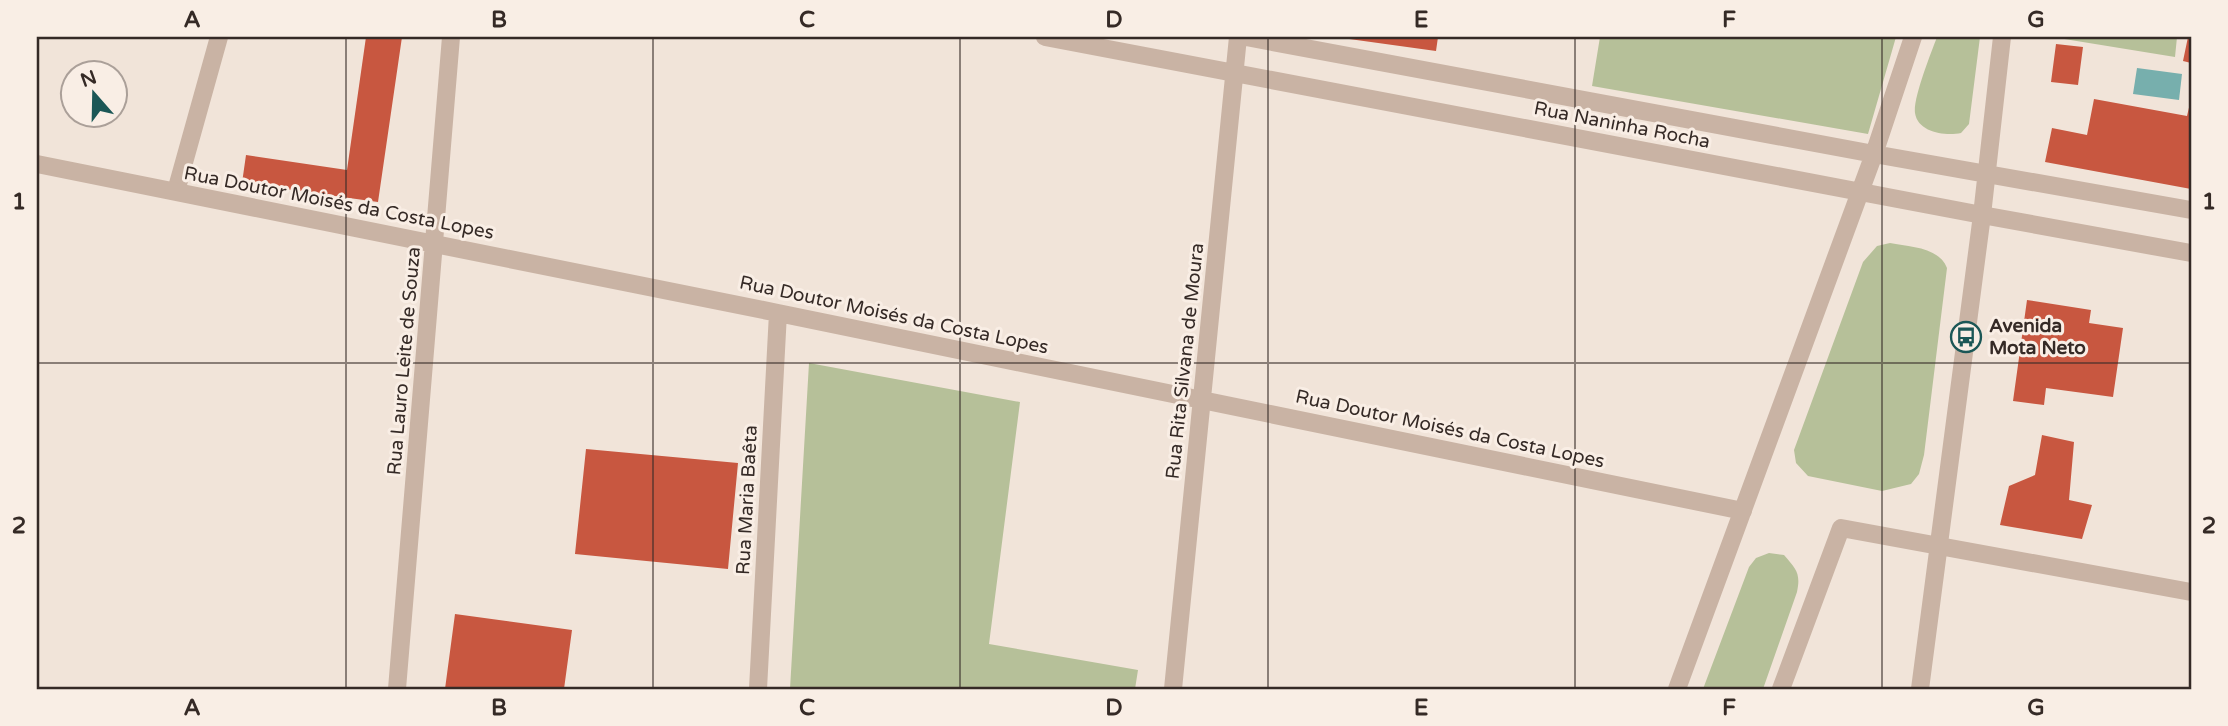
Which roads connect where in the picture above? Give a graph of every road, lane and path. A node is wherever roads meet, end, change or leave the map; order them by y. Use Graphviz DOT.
graph roads {
  1 [pos="219,37"];
  2 [pos="451,37"];
  3 [pos="1045,37"];
  4 [pos="1238,37"];
  5 [pos="1246,37"];
  6 [pos="1913,37"];
  7 [pos="2002,37"];
  8 [pos="1235,73"];
  9 [pos="1874,154"];
  10 [pos="37,164"];
  11 [pos="1986,175"];
  12 [pos="176,191"];
  13 [pos="1859,192"];
  14 [pos="2191,210"];
  15 [pos="1982,215"];
  16 [pos="435,243"];
  17 [pos="2191,253"];
  18 [pos="778,313"];
  19 [pos="1202,400"];
  20 [pos="1743,512"];
  21 [pos="1939,547"];
  22 [pos="2191,592"];
  23 [pos="397,689"];
  24 [pos="758,689"];
  25 [pos="1173,689"];
  26 [pos="1678,689"];
  27 [pos="1781,689"];
  28 [pos="1920,689"];
  1 -- 12 [label="street"];
  2 -- 16 [label="street, Rua Lauro Leite de Souza"];
  3 -- 8 [label="street, Rua Naninha Rocha"];
  4 -- 8 [label="street, Rua Rita Silvana de Moura"];
  5 -- 9 [label="street, Rua Naninha Rocha"];
  6 -- 9 [label="street"];
  7 -- 11 [label="street"];
  8 -- 13 [label="street, Rua Naninha Rocha"];
  8 -- 19 [label="street, Rua Rita Silvana de Moura"];
  9 -- 11 [label="street, Rua Naninha Rocha"];
  9 -- 13 [label="street"];
  10 -- 12 [label="street, Rua Doutor Moisés da Costa Lopes"];
  11 -- 14 [label="street, Rua Naninha Rocha"];
  11 -- 15 [label="street"];
  12 -- 16 [label="street, Rua Doutor Moisés da Costa Lopes"];
  13 -- 15 [label="street, Rua Naninha Rocha"];
  13 -- 20 [label="street"];
  15 -- 17 [label="street, Rua Naninha Rocha"];
  15 -- 21 [label="street"];
  16 -- 18 [label="street, Rua Doutor Moisés da Costa Lopes"];
  16 -- 23 [label="street, Rua Lauro Leite de Souza"];
  18 -- 19 [label="street, Rua Doutor Moisés da Costa Lopes"];
  18 -- 24 [label="street, Rua Maria Baêta"];
  19 -- 20 [label="street, Rua Doutor Moisés da Costa Lopes"];
  19 -- 25 [label="street, Rua Rita Silvana de Moura"];
  20 -- 26 [label="street"];
  21 -- 22 [label="street"];
  21 -- 27 [label="street"];
  21 -- 28 [label="street"];
}
